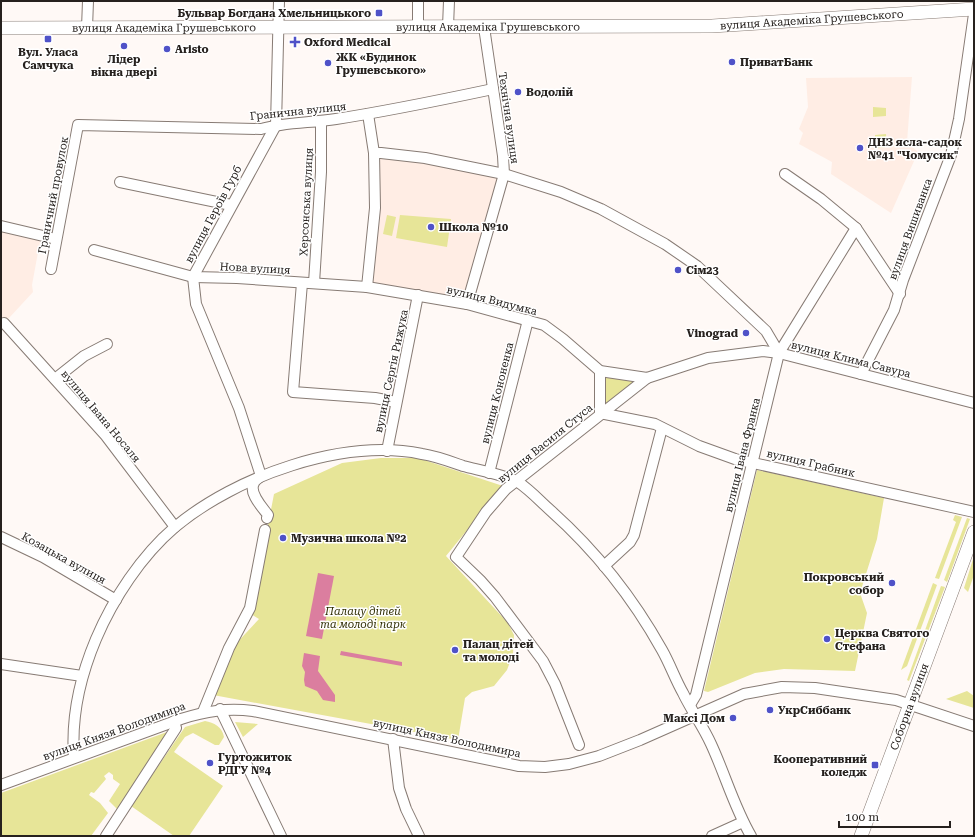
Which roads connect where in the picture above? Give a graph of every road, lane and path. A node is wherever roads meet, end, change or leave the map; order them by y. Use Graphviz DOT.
graph roads {
  1 [pos="88,1"];
  2 [pos="279,1"];
  3 [pos="418,1"];
  4 [pos="448,1"];
  5 [pos="974,9"];
  6 [pos="974,14"];
  7 [pos="418,26"];
  8 [pos="280,27"];
  9 [pos="448,27"];
  10 [pos="484,27"];
  11 [pos="1,28"];
  12 [pos="87,28"];
  13 [pos="493,89"];
  14 [pos="368,114"];
  15 [pos="321,121"];
  16 [pos="276,124"];
  17 [pos="78,125"];
  18 [pos="374,153"];
  19 [pos="504,174"];
  20 [pos="785,174"];
  21 [pos="120,182"];
  22 [pos="231,205"];
  23 [pos="1,226"];
  24 [pos="856,228"];
  25 [pos="56,239"];
  26 [pos="94,250"];
  27 [pos="51,269"];
  28 [pos="193,277"];
  29 [pos="302,282"];
  30 [pos="314,283"];
  31 [pos="367,288"];
  32 [pos="900,294"];
  33 [pos="418,295"];
  34 [pos="467,304"];
  35 [pos="528,320"];
  36 [pos="4,323"];
  37 [pos="107,344"];
  38 [pos="779,352"];
  39 [pos="600,371"];
  40 [pos="861,374"];
  41 [pos="647,378"];
  42 [pos="54,379"];
  43 [pos="396,402"];
  44 [pos="974,403"];
  45 [pos="600,413"];
  46 [pos="662,428"];
  47 [pos="386,451"];
  48 [pos="752,463"];
  49 [pos="488,473"];
  50 [pos="261,476"];
  51 [pos="517,482"];
  52 [pos="974,512"];
  53 [pos="267,518"];
  54 [pos="175,527"];
  55 [pos="265,530"];
  56 [pos="974,532"];
  57 [pos="1,537"];
  58 [pos="604,566"];
  59 [pos="116,600"];
  60 [pos="1,664"];
  61 [pos="82,676"];
  62 [pos="690,705"];
  63 [pos="911,706"];
  64 [pos="220,709"];
  65 [pos="203,712"];
  66 [pos="695,716"];
  67 [pos="174,722"];
  68 [pos="974,726"];
  69 [pos="393,739"];
  70 [pos="579,745"];
  71 [pos="74,757"];
  72 [pos="1,785"];
  73 [pos="743,822"];
  74 [pos="106,836"];
  75 [pos="281,836"];
  76 [pos="419,836"];
  77 [pos="712,836"];
  78 [pos="751,836"];
  79 [pos="862,836"];
  1 -- 12 [label="street"];
  2 -- 8 [label="street, вулиця Героїв Гурб"];
  3 -- 7 [label="street"];
  4 -- 9 [label="street"];
  5 -- 10 [label="main road, вулиця Академіка Грушевського"];
  6 -- 32 [label="street, вулиця Вишиванка"];
  7 -- 8 [label="main road, вулиця Академіка Грушевського"];
  7 -- 9 [label="main road, вулиця Академіка Грушевського"];
  8 -- 12 [label="main road, вулиця Академіка Грушевського"];
  8 -- 16 [label="street, вулиця Героїв Гурб"];
  9 -- 10 [label="main road, вулиця Академіка Грушевського"];
  10 -- 13 [label="street, Технічна вулиця"];
  11 -- 12 [label="main road, вулиця Академіка Грушевського"];
  13 -- 14 [label="street, Гранична вулиця"];
  13 -- 19 [label="street, Технічна вулиця"];
  14 -- 15 [label="street, Гранична вулиця"];
  14 -- 18 [label="street"];
  15 -- 16 [label="street, Гранична вулиця"];
  15 -- 30 [label="street, Херсонська вулиця"];
  16 -- 17 [label="street, Гранична вулиця"];
  16 -- 22 [label="street, вулиця Героїв Гурб"];
  17 -- 25 [label="street, Граничний провулок"];
  18 -- 19 [label="street, вулиця Клима Савура"];
  18 -- 31 [label="street"];
  19 -- 34 [label="street, Технічна вулиця"];
  19 -- 38 [label="street, вулиця Клима Савура"];
  20 -- 24 [label="street"];
  21 -- 22 [label="street"];
  22 -- 28 [label="street, вулиця Героїв Гурб"];
  23 -- 25 [label="street"];
  24 -- 32 [label="street"];
  24 -- 38 [label="street, вулиця Івана Франка"];
  25 -- 27 [label="street, Граничний провулок"];
  26 -- 28 [label="street, Нова вулиця"];
  28 -- 29 [label="street, Нова вулиця"];
  28 -- 50 [label="street, вулиця Героїв Гурб"];
  29 -- 30 [label="street, Нова вулиця"];
  29 -- 43 [label="street"];
  30 -- 31 [label="street, Нова вулиця"];
  31 -- 33 [label="street, Нова вулиця"];
  32 -- 40 [label="street, вулиця Вишиванка"];
  33 -- 34 [label="street, вулиця Видумка"];
  33 -- 43 [label="street, вулиця Сергія Рижука"];
  34 -- 35 [label="street, вулиця Видумка"];
  35 -- 39 [label="street, вулиця Видумка"];
  35 -- 49 [label="street, вулиця Кононенка"];
  36 -- 42 [label="street, вулиця Івана Носаля"];
  37 -- 42 [label="street"];
  38 -- 40 [label="street, вулиця Клима Савура"];
  38 -- 41 [label="street"];
  38 -- 48 [label="street, вулиця Івана Франка"];
  39 -- 41 [label="street"];
  39 -- 45 [label="street"];
  40 -- 44 [label="street, вулиця Клима Савура"];
  41 -- 45 [label="street, вулиця Василя Стуса"];
  42 -- 54 [label="street, вулиця Івана Носаля"];
  43 -- 47 [label="street, вулиця Сергія Рижука"];
  45 -- 46 [label="street, вулиця Грабник"];
  45 -- 51 [label="street, вулиця Василя Стуса"];
  46 -- 48 [label="street, вулиця Грабник"];
  46 -- 58 [label="street"];
  47 -- 49 [label="street"];
  47 -- 50 [label="street"];
  48 -- 52 [label="street, вулиця Грабник"];
  48 -- 62 [label="street, вулиця Івана Франка"];
  49 -- 51 [label="street"];
  50 -- 53 [label="street"];
  50 -- 54 [label="street"];
  51 -- 58 [label="street"];
  51 -- 70 [label="street, вулиця Василя Стуса"];
  54 -- 59 [label="street"];
  55 -- 65 [label="street"];
  56 -- 63 [label="main road, Соборна вулиця"];
  57 -- 59 [label="street, Козацька вулиця"];
  58 -- 62 [label="street"];
  59 -- 61 [label="street"];
  60 -- 61 [label="street"];
  61 -- 71 [label="street"];
  62 -- 66 [label="street"];
  63 -- 66 [label="street, вулиця Князя Володимира"];
  63 -- 68 [label="street, вулиця Князя Володимира"];
  63 -- 79 [label="main road, Соборна вулиця"];
  64 -- 65 [label="street, вулиця Князя Володимира"];
  64 -- 69 [label="street, вулиця Князя Володимира"];
  64 -- 75 [label="street"];
  65 -- 67 [label="street, вулиця Князя Володимира"];
  66 -- 69 [label="street, вулиця Князя Володимира"];
  66 -- 73 [label="street"];
  67 -- 71 [label="street, вулиця Князя Володимира"];
  67 -- 74 [label="street"];
  69 -- 76 [label="street"];
  71 -- 72 [label="street, вулиця Князя Володимира"];
  73 -- 77 [label="street"];
  73 -- 78 [label="street"];
}
